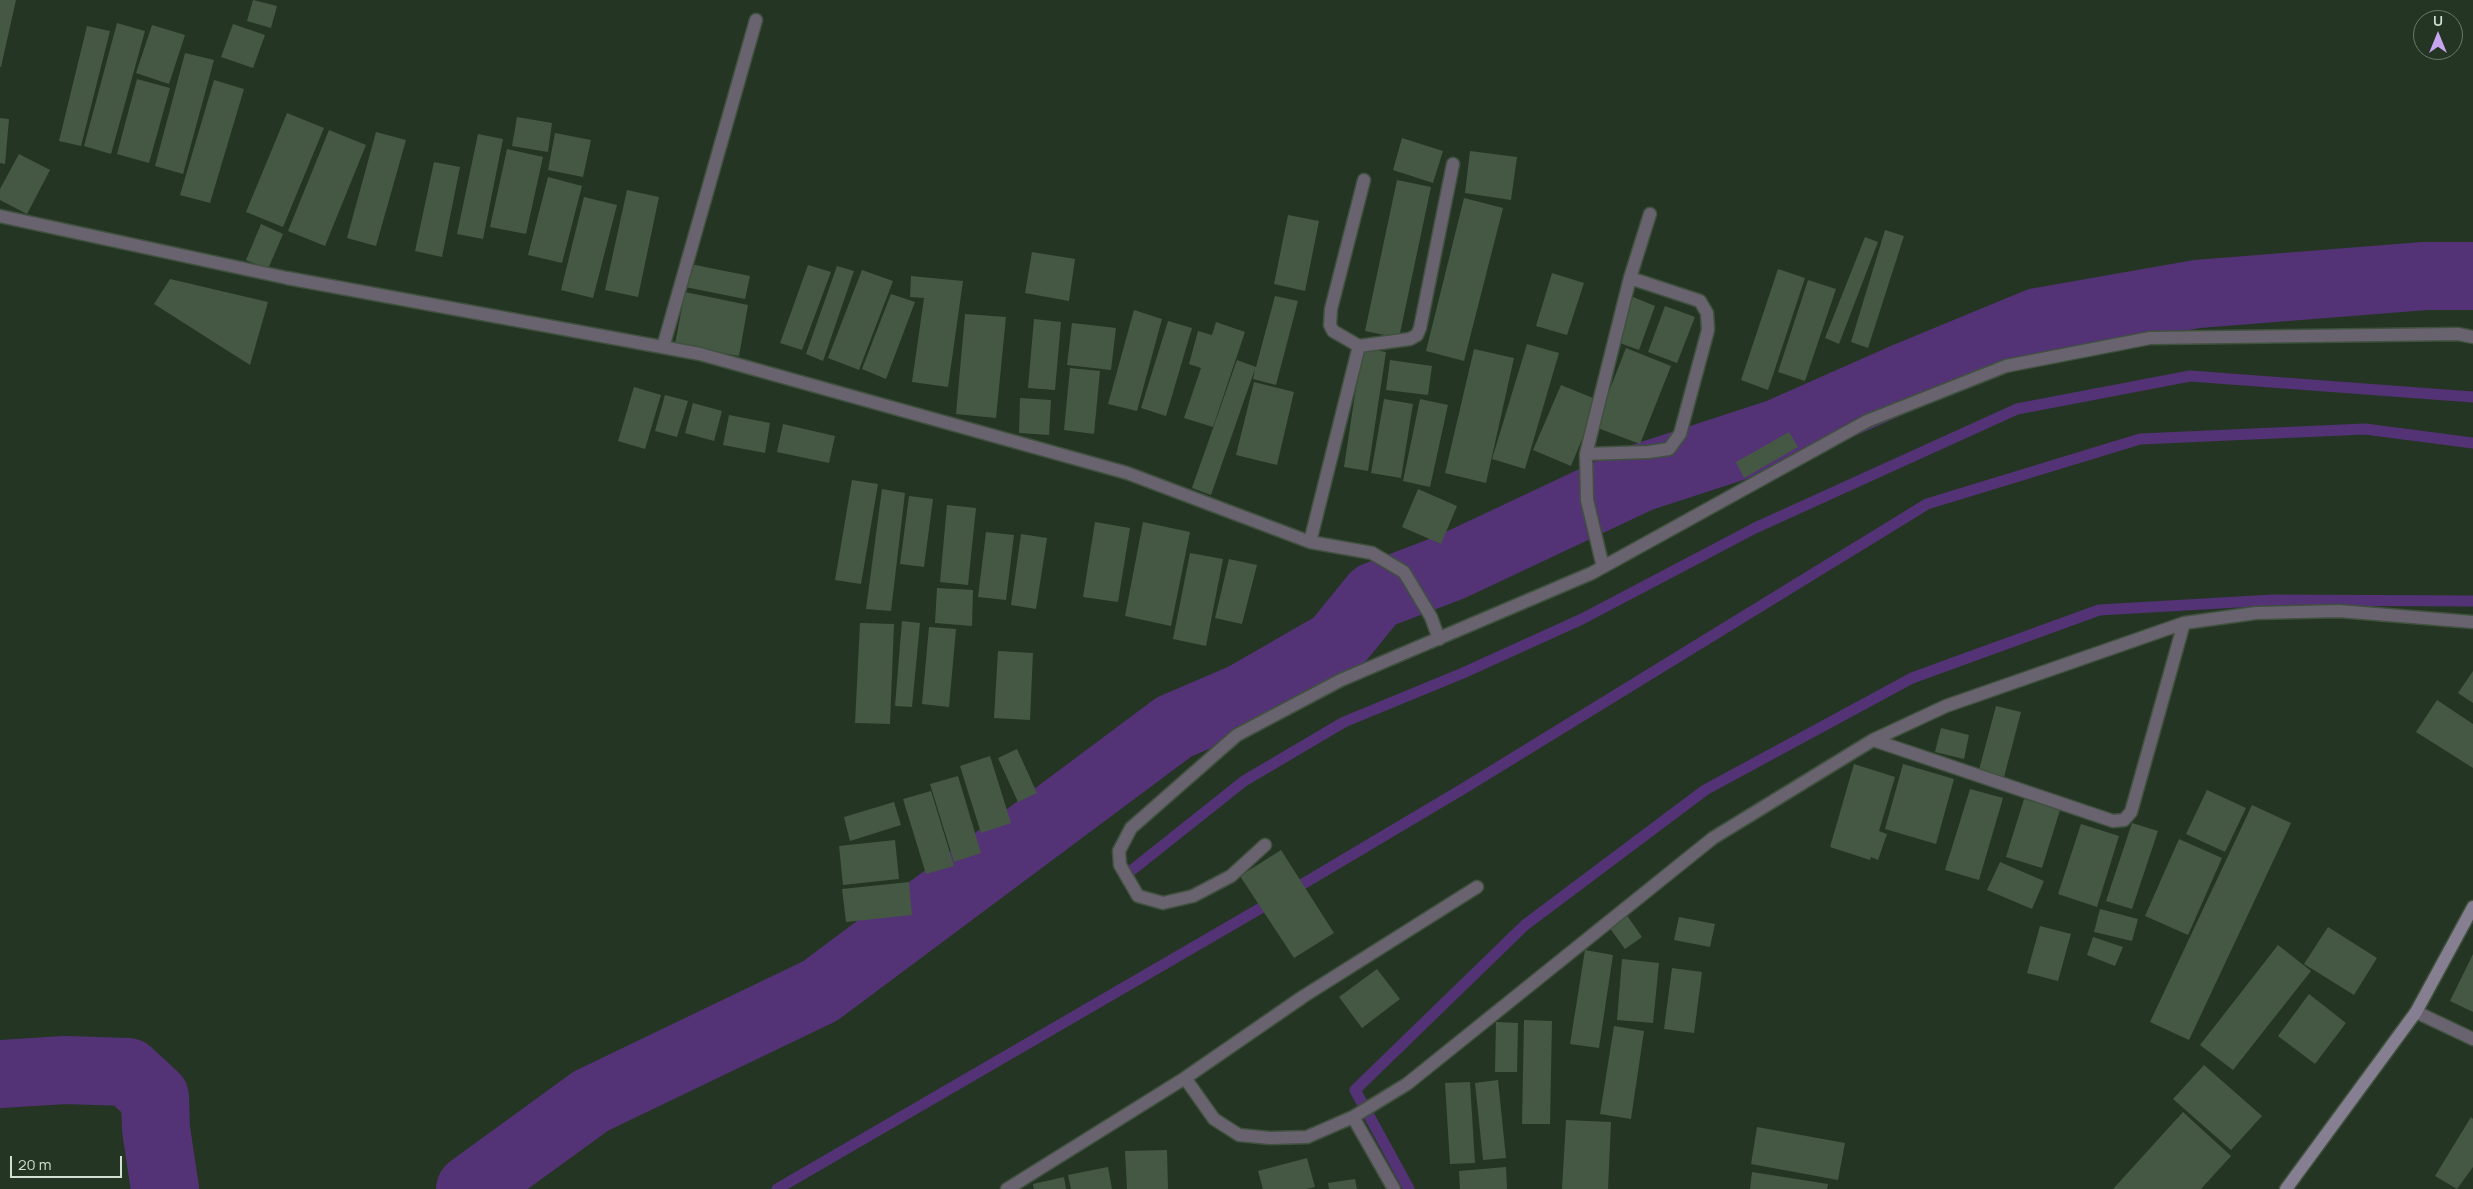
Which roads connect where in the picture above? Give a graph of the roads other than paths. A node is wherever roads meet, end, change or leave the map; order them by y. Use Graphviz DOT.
graph roads {
  1 [pos="756,20"];
  2 [pos="1453,164"];
  3 [pos="1364,180"];
  4 [pos="1650,214"];
  5 [pos="0,216"];
  6 [pos="1630,278"];
  7 [pos="2473,337"];
  8 [pos="1358,346"];
  9 [pos="662,347"];
  10 [pos="1586,454"];
  11 [pos="1310,542"];
  12 [pos="1603,567"];
  13 [pos="2473,622"];
  14 [pos="2184,623"];
  15 [pos="1439,639"];
  16 [pos="1873,740"];
  17 [pos="1265,845"];
  18 [pos="1477,887"];
  19 [pos="2473,907"];
  20 [pos="2416,1012"];
  21 [pos="2473,1039"];
  22 [pos="1185,1078"];
  23 [pos="1358,1114"];
  24 [pos="1007,1189"];
  25 [pos="1394,1189"];
  26 [pos="2286,1189"];
  1 -- 9 [label="street"];
  2 -- 8 [label="street"];
  3 -- 8 [label="street"];
  4 -- 6 [label="street"];
  5 -- 9 [label="street"];
  6 -- 10 [label="street"];
  6 -- 10 [label="street"];
  7 -- 12 [label="street"];
  8 -- 11 [label="street"];
  9 -- 11 [label="street"];
  10 -- 12 [label="street"];
  11 -- 15 [label="street"];
  12 -- 15 [label="street"];
  13 -- 14 [label="street"];
  14 -- 16 [label="street"];
  14 -- 16 [label="street"];
  15 -- 17 [label="street"];
  16 -- 23 [label="street"];
  18 -- 22 [label="street"];
  19 -- 20 [label="street"];
  20 -- 21 [label="street"];
  20 -- 26 [label="street"];
  22 -- 23 [label="street"];
  22 -- 24 [label="street"];
  23 -- 25 [label="street"];
}
